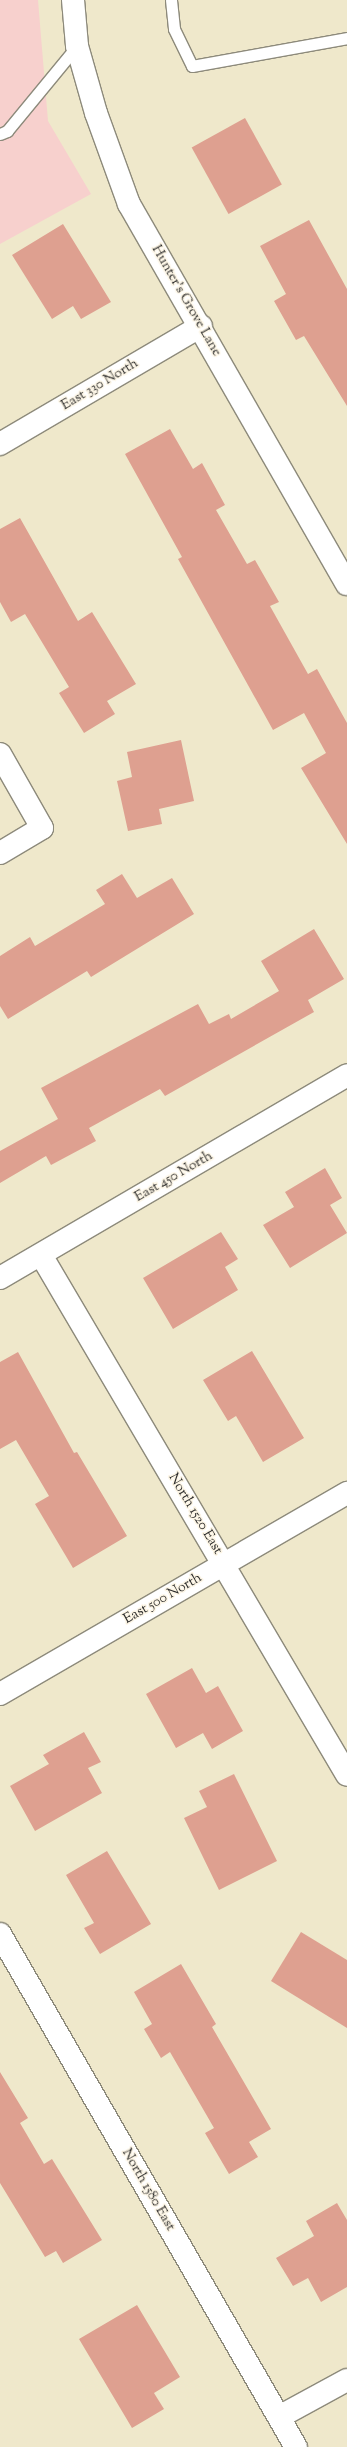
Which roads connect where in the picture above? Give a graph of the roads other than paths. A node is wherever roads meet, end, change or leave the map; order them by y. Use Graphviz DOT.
graph roads {
  1 [pos="73,0"];
  2 [pos="172,0"];
  3 [pos="347,38"];
  4 [pos="77,46"];
  5 [pos="0,134"];
  6 [pos="201,326"];
  7 [pos="0,444"];
  8 [pos="347,584"];
  9 [pos="0,754"];
  10 [pos="0,853"];
  11 [pos="347,1075"];
  12 [pos="41,1255"];
  13 [pos="0,1278"];
  14 [pos="347,1493"];
  15 [pos="224,1563"];
  16 [pos="0,1694"];
  17 [pos="347,1775"];
  18 [pos="0,1934"];
  19 [pos="347,2380"];
  20 [pos="279,2417"];
  21 [pos="296,2447"];
  1 -- 4 [label="street, Hunter's Grove Lane"];
  2 -- 3 [label="lane"];
  4 -- 5 [label="lane"];
  4 -- 6 [label="street, Hunter's Grove Lane"];
  6 -- 7 [label="street, East 330 North"];
  6 -- 8 [label="street, Hunter's Grove Lane"];
  9 -- 10 [label="street"];
  11 -- 12 [label="street, East 450 North"];
  12 -- 13 [label="street, East 450 North"];
  12 -- 15 [label="street, North 1520 East"];
  14 -- 15 [label="street, East 500 North"];
  15 -- 16 [label="street, East 500 North"];
  15 -- 17 [label="street, North 1520 East"];
  18 -- 20 [label="street, North 1580 East"];
  19 -- 20 [label="street"];
  20 -- 21 [label="street, North 1580 East"];
}
